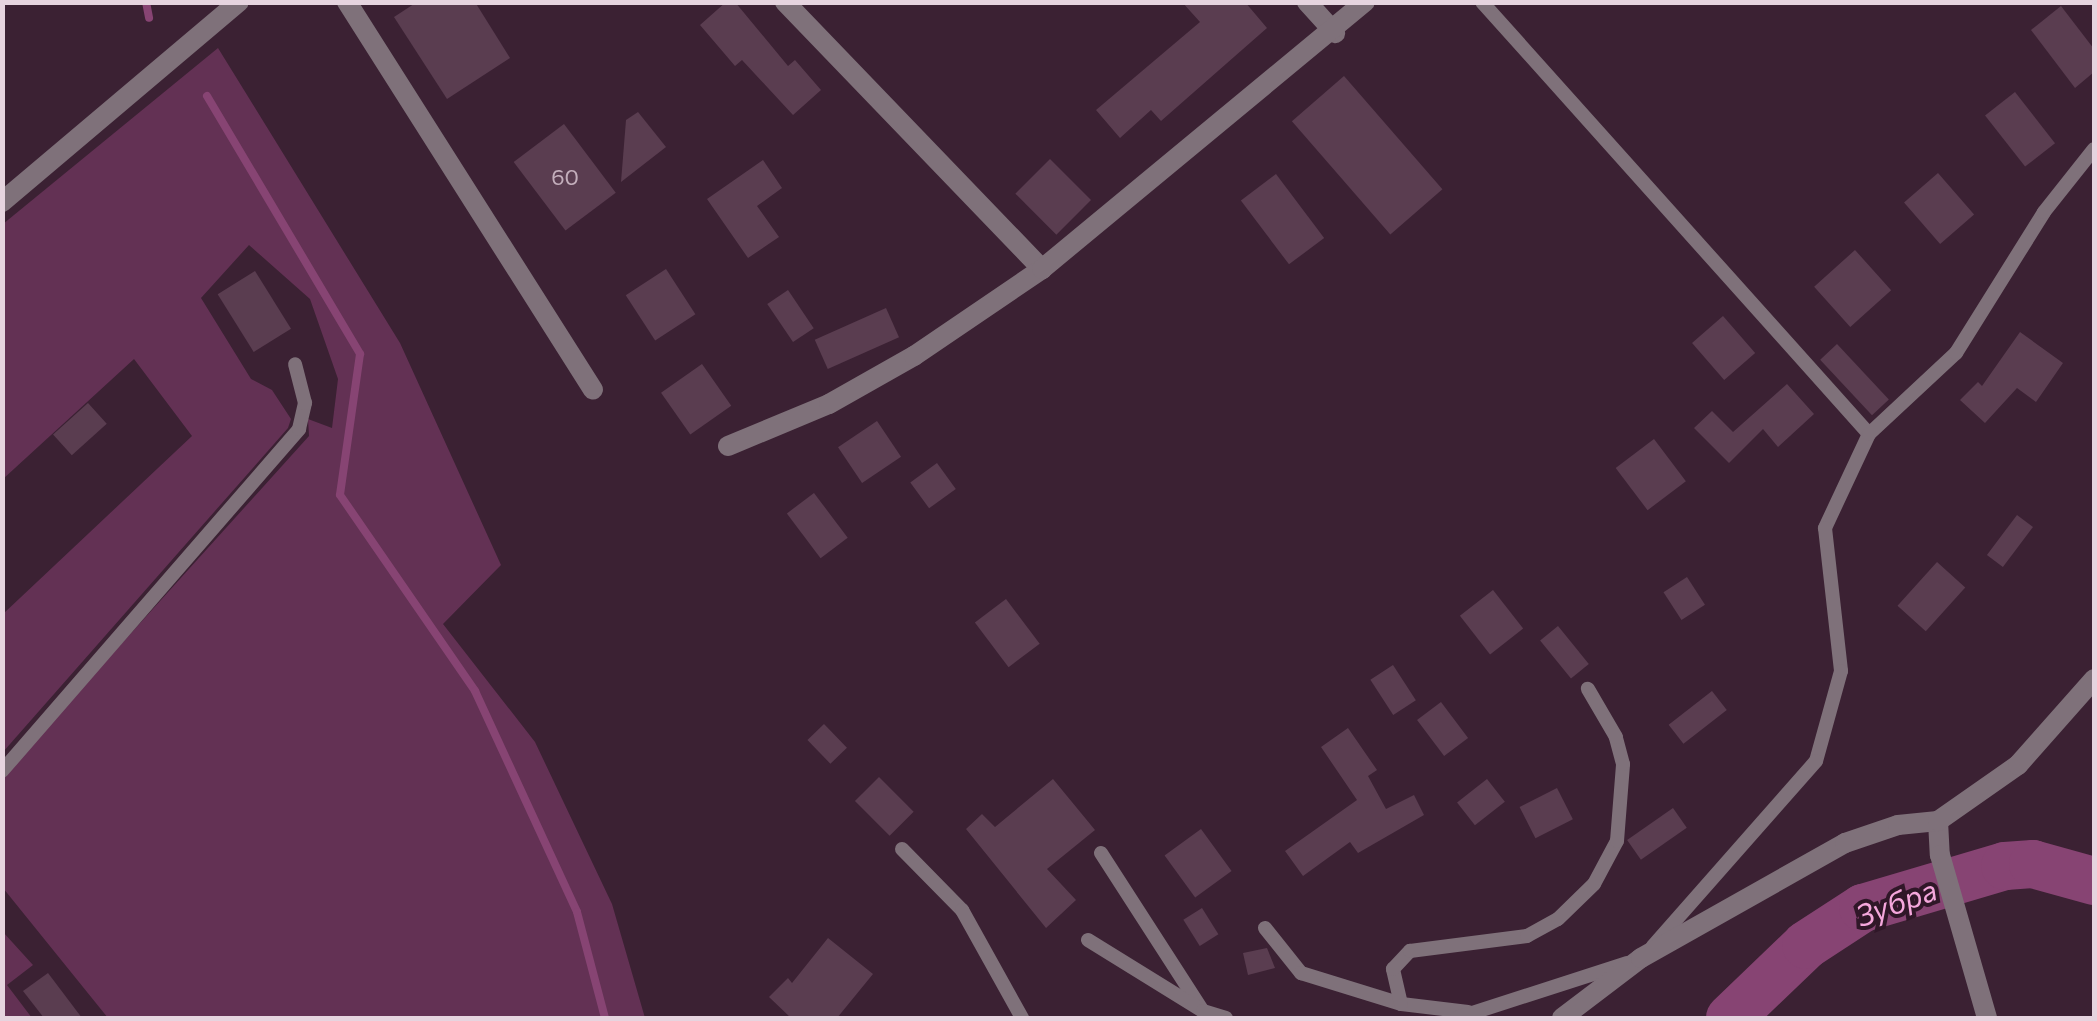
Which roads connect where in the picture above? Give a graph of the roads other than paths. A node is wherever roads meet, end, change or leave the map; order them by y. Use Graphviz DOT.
graph roads {
  1 [pos="239,2"];
  2 [pos="348,2"];
  3 [pos="786,2"];
  4 [pos="1308,2"];
  5 [pos="1365,2"];
  6 [pos="1482,2"];
  7 [pos="1335,33"];
  8 [pos="2094,148"];
  9 [pos="2,202"];
  10 [pos="1042,269"];
  11 [pos="296,364"];
  12 [pos="593,389"];
  13 [pos="1869,434"];
  14 [pos="728,446"];
  15 [pos="2094,679"];
  16 [pos="1588,688"];
  17 [pos="2,771"];
  18 [pos="1938,822"];
  19 [pos="902,849"];
  20 [pos="1102,853"];
  21 [pos="1265,928"];
  22 [pos="1088,940"];
  23 [pos="1641,958"];
  24 [pos="1402,1004"];
  25 [pos="1203,1011"];
  26 [pos="1474,1012"];
  27 [pos="1022,1018"];
  28 [pos="1226,1018"];
  29 [pos="1457,1018"];
  30 [pos="1562,1018"];
  31 [pos="1986,1018"];
  1 -- 9 [label="street"];
  2 -- 12 [label="street"];
  3 -- 10 [label="street"];
  4 -- 7 [label="street"];
  5 -- 7 [label="street"];
  6 -- 13 [label="lane"];
  7 -- 10 [label="street"];
  8 -- 13 [label="lane"];
  10 -- 14 [label="street"];
  11 -- 17 [label="lane"];
  13 -- 23 [label="lane"];
  15 -- 18 [label="street"];
  16 -- 24 [label="lane"];
  18 -- 23 [label="street"];
  18 -- 31 [label="street"];
  19 -- 27 [label="lane"];
  20 -- 25 [label="lane"];
  21 -- 24 [label="lane"];
  22 -- 25 [label="lane"];
  23 -- 26 [label="lane"];
  23 -- 30 [label="street"];
  24 -- 26 [label="lane"];
  25 -- 28 [label="lane"];
  26 -- 29 [label="lane"];
}
